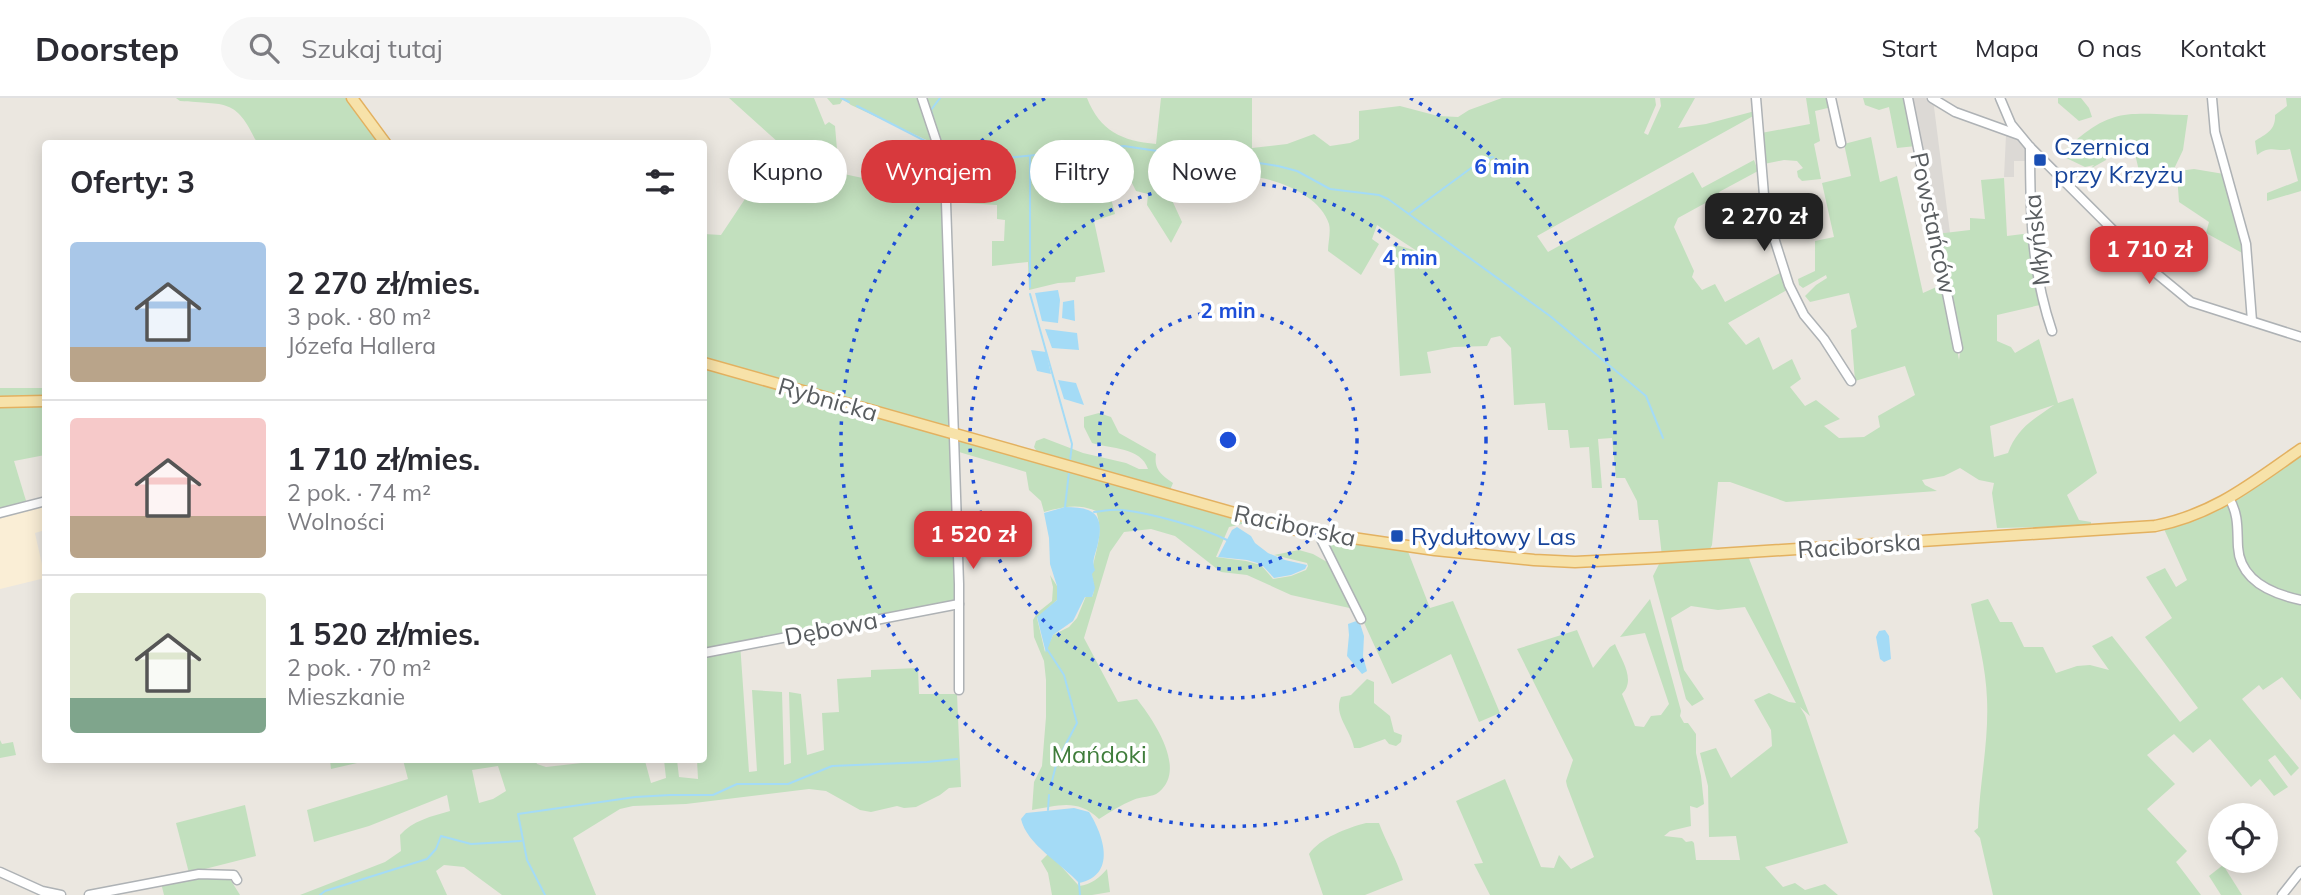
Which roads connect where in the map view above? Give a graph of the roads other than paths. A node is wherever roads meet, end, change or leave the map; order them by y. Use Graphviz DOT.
graph roads {
  1 [pos="352,98"];
  2 [pos="922,98"];
  3 [pos="1756,98"];
  4 [pos="1831,98"];
  5 [pos="1908,98"];
  6 [pos="1932,98"];
  7 [pos="2000,98"];
  8 [pos="2211,98"];
  9 [pos="2020,135"];
  10 [pos="383,140"];
  11 [pos="1841,143"];
  12 [pos="2030,147"];
  13 [pos="2252,321"];
  14 [pos="2052,331"];
  15 [pos="2301,337"];
  16 [pos="1958,348"];
  17 [pos="707,364"];
  18 [pos="1851,381"];
  19 [pos="42,401"];
  20 [pos="0,402"];
  21 [pos="953,435"];
  22 [pos="2301,449"];
  23 [pos="2230,498"];
  24 [pos="42,502"];
  25 [pos="0,513"];
  26 [pos="1318,533"];
  27 [pos="2301,600"];
  28 [pos="959,604"];
  29 [pos="1361,620"];
  30 [pos="707,652"];
  31 [pos="960,690"];
  32 [pos="2301,871"];
  33 [pos="0,872"];
  34 [pos="237,880"];
  35 [pos="61,895"];
  36 [pos="89,895"];
  37 [pos="2282,895"];
  1 -- 10 [label="main road"];
  2 -- 21 [label="street"];
  3 -- 18 [label="street"];
  4 -- 11 [label="street"];
  5 -- 16 [label="street, Powstańców"];
  6 -- 9 [label="street"];
  7 -- 9 [label="street"];
  8 -- 13 [label="street"];
  9 -- 12 [label="street"];
  12 -- 13 [label="street"];
  12 -- 14 [label="street, Młyńska"];
  13 -- 15 [label="street"];
  17 -- 21 [label="main road, Rybnicka"];
  19 -- 20 [label="main road"];
  21 -- 26 [label="main road, Raciborska"];
  21 -- 28 [label="street"];
  22 -- 23 [label="main road, Raciborska"];
  23 -- 26 [label="main road, Raciborska"];
  23 -- 27 [label="street"];
  24 -- 25 [label="street"];
  26 -- 29 [label="street"];
  28 -- 30 [label="street, Dębowa"];
  28 -- 31 [label="street"];
  32 -- 37 [label="street"];
  33 -- 35 [label="street"];
  34 -- 36 [label="street"];
}
